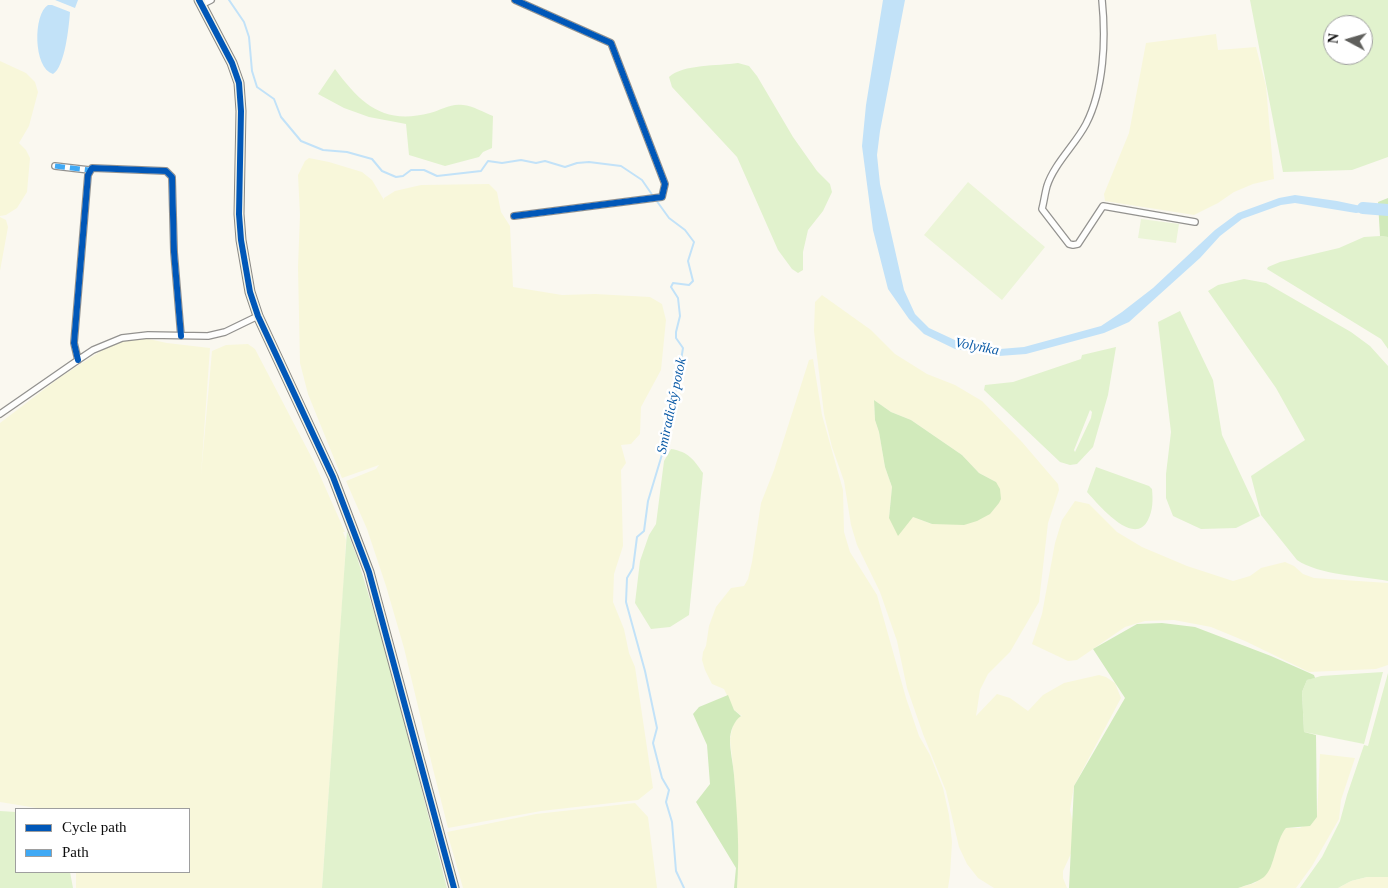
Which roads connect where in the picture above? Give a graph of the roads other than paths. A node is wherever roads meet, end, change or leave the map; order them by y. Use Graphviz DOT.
graph roads {
  1 [pos="211,0"];
  2 [pos="515,0"];
  3 [pos="1102,0"];
  4 [pos="200,3"];
  5 [pos="54,166"];
  6 [pos="89,170"];
  7 [pos="514,216"];
  8 [pos="1195,222"];
  9 [pos="258,316"];
  10 [pos="181,336"];
  11 [pos="78,360"];
  12 [pos="0,414"];
  13 [pos="454,888"];
  1 -- 4 [label="street"];
  2 -- 7 [label="street"];
  3 -- 8 [label="street"];
  4 -- 9 [label="street"];
  5 -- 6 [label="street"];
  6 -- 10 [label="street"];
  6 -- 11 [label="street"];
  9 -- 10 [label="street"];
  9 -- 13 [label="street"];
  10 -- 11 [label="street"];
  11 -- 12 [label="street"];
}
